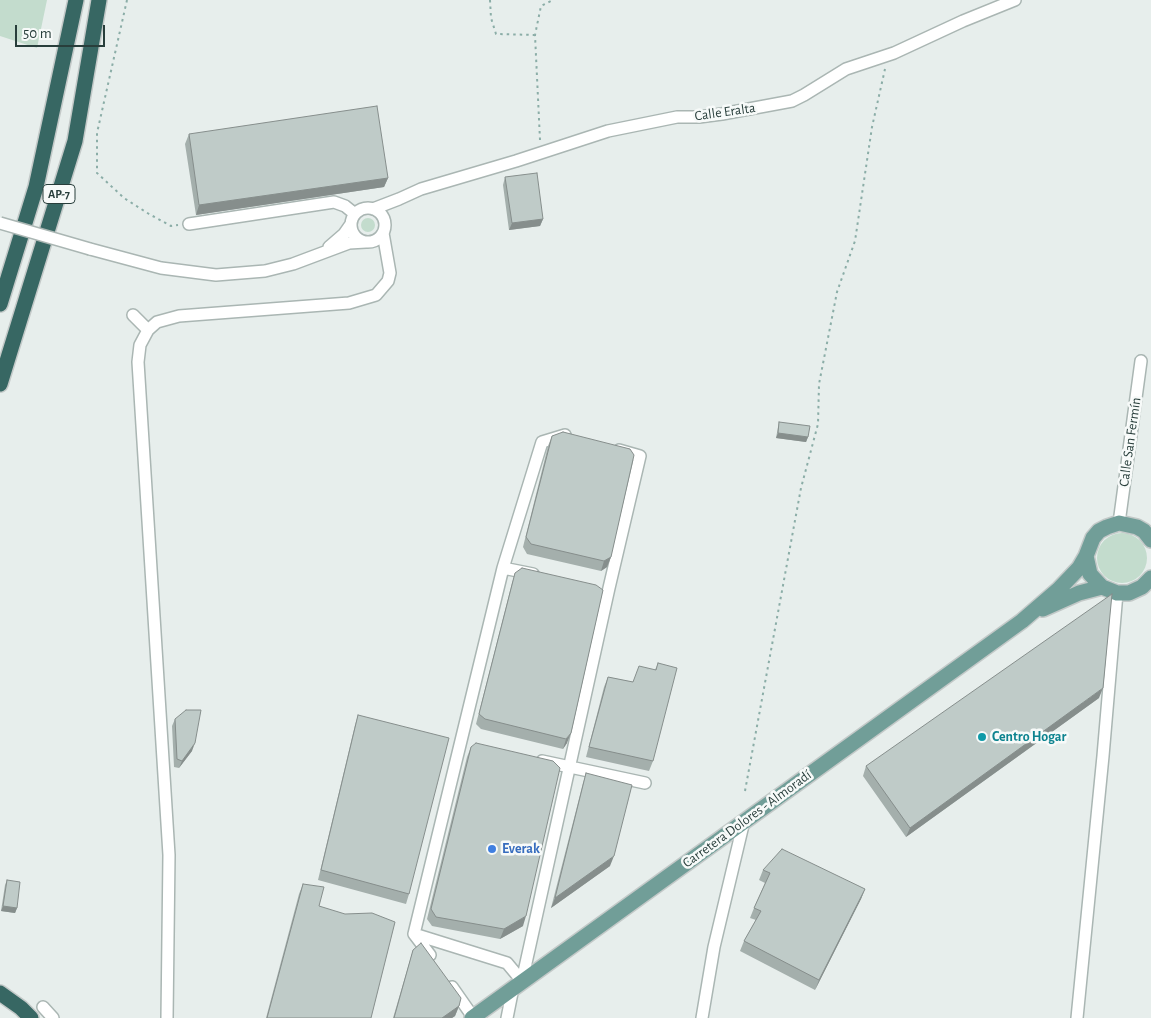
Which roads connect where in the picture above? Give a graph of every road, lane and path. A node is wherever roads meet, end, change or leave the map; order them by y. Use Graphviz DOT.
graph roads {
  1 [pos="76,0"];
  2 [pos="99,0"];
  3 [pos="127,0"];
  4 [pos="490,0"];
  5 [pos="553,0"];
  6 [pos="1015,0"];
  7 [pos="535,35"];
  8 [pos="888,54"];
  9 [pos="540,152"];
  10 [pos="421,189"];
  11 [pos="373,209"];
  12 [pos="353,219"];
  13 [pos="0,223"];
  14 [pos="189,224"];
  15 [pos="384,230"];
  16 [pos="368,242"];
  17 [pos="319,254"];
  18 [pos="390,264"];
  19 [pos="0,304"];
  20 [pos="132,315"];
  21 [pos="148,330"];
  22 [pos="1141,361"];
  23 [pos="0,384"];
  24 [pos="580,439"];
  25 [pos="606,446"];
  26 [pos="1151,520"];
  27 [pos="1119,523"];
  28 [pos="1137,527"];
  29 [pos="1151,540"];
  30 [pos="1086,556"];
  31 [pos="502,568"];
  32 [pos="541,575"];
  33 [pos="1151,578"];
  34 [pos="1102,588"];
  35 [pos="1117,593"];
  36 [pos="1022,620"];
  37 [pos="534,760"];
  38 [pos="570,768"];
  39 [pos="645,783"];
  40 [pos="745,791"];
  41 [pos="744,821"];
  42 [pos="414,934"];
  43 [pos="436,964"];
  44 [pos="446,979"];
  45 [pos="518,985"];
  46 [pos="0,994"];
  47 [pos="43,1007"];
  48 [pos="31,1018"];
  49 [pos="52,1018"];
  50 [pos="168,1018"];
  51 [pos="473,1018"];
  52 [pos="507,1018"];
  53 [pos="702,1018"];
  54 [pos="1077,1018"];
  1 -- 19 [label="highway, AP-7"];
  2 -- 23 [label="highway, AP-7"];
  3 -- 14 [label="path"];
  4 -- 7 [label="path"];
  5 -- 7 [label="path"];
  6 -- 8 [label="street, Calle Eralta"];
  7 -- 9 [label="path"];
  8 -- 9 [label="street, Calle Eralta"];
  8 -- 40 [label="path"];
  9 -- 10 [label="street, Calle Eralta"];
  10 -- 11 [label="street"];
  10 -- 15 [label="street"];
  11 -- 12 [label="street"];
  11 -- 15 [label="street"];
  12 -- 14 [label="street"];
  12 -- 16 [label="street"];
  12 -- 17 [label="street"];
  13 -- 17 [label="street, bridge"];
  15 -- 16 [label="street"];
  15 -- 18 [label="street"];
  16 -- 17 [label="street"];
  16 -- 18 [label="street"];
  18 -- 21 [label="street"];
  20 -- 21 [label="street"];
  21 -- 50 [label="street"];
  22 -- 27 [label="street, Calle San Fermín"];
  24 -- 31 [label="street"];
  25 -- 38 [label="street"];
  26 -- 28 [label="main road"];
  27 -- 28 [label="main road"];
  27 -- 30 [label="main road"];
  28 -- 29 [label="main road"];
  30 -- 34 [label="main road"];
  30 -- 36 [label="main road"];
  31 -- 32 [label="street"];
  31 -- 42 [label="street"];
  33 -- 35 [label="main road"];
  34 -- 35 [label="main road"];
  34 -- 36 [label="main road"];
  35 -- 54 [label="street"];
  36 -- 41 [label="main road, Carretera Dolores - Almoradí"];
  37 -- 38 [label="street"];
  38 -- 39 [label="street"];
  38 -- 45 [label="street"];
  41 -- 45 [label="main road, Carretera Dolores - Almoradí"];
  41 -- 53 [label="street"];
  42 -- 43 [label="street"];
  42 -- 45 [label="street"];
  44 -- 51 [label="street"];
  45 -- 51 [label="main road, Carretera Dolores - Almoradí"];
  45 -- 52 [label="street"];
  46 -- 48 [label="highway"];
  47 -- 49 [label="street"];
}
